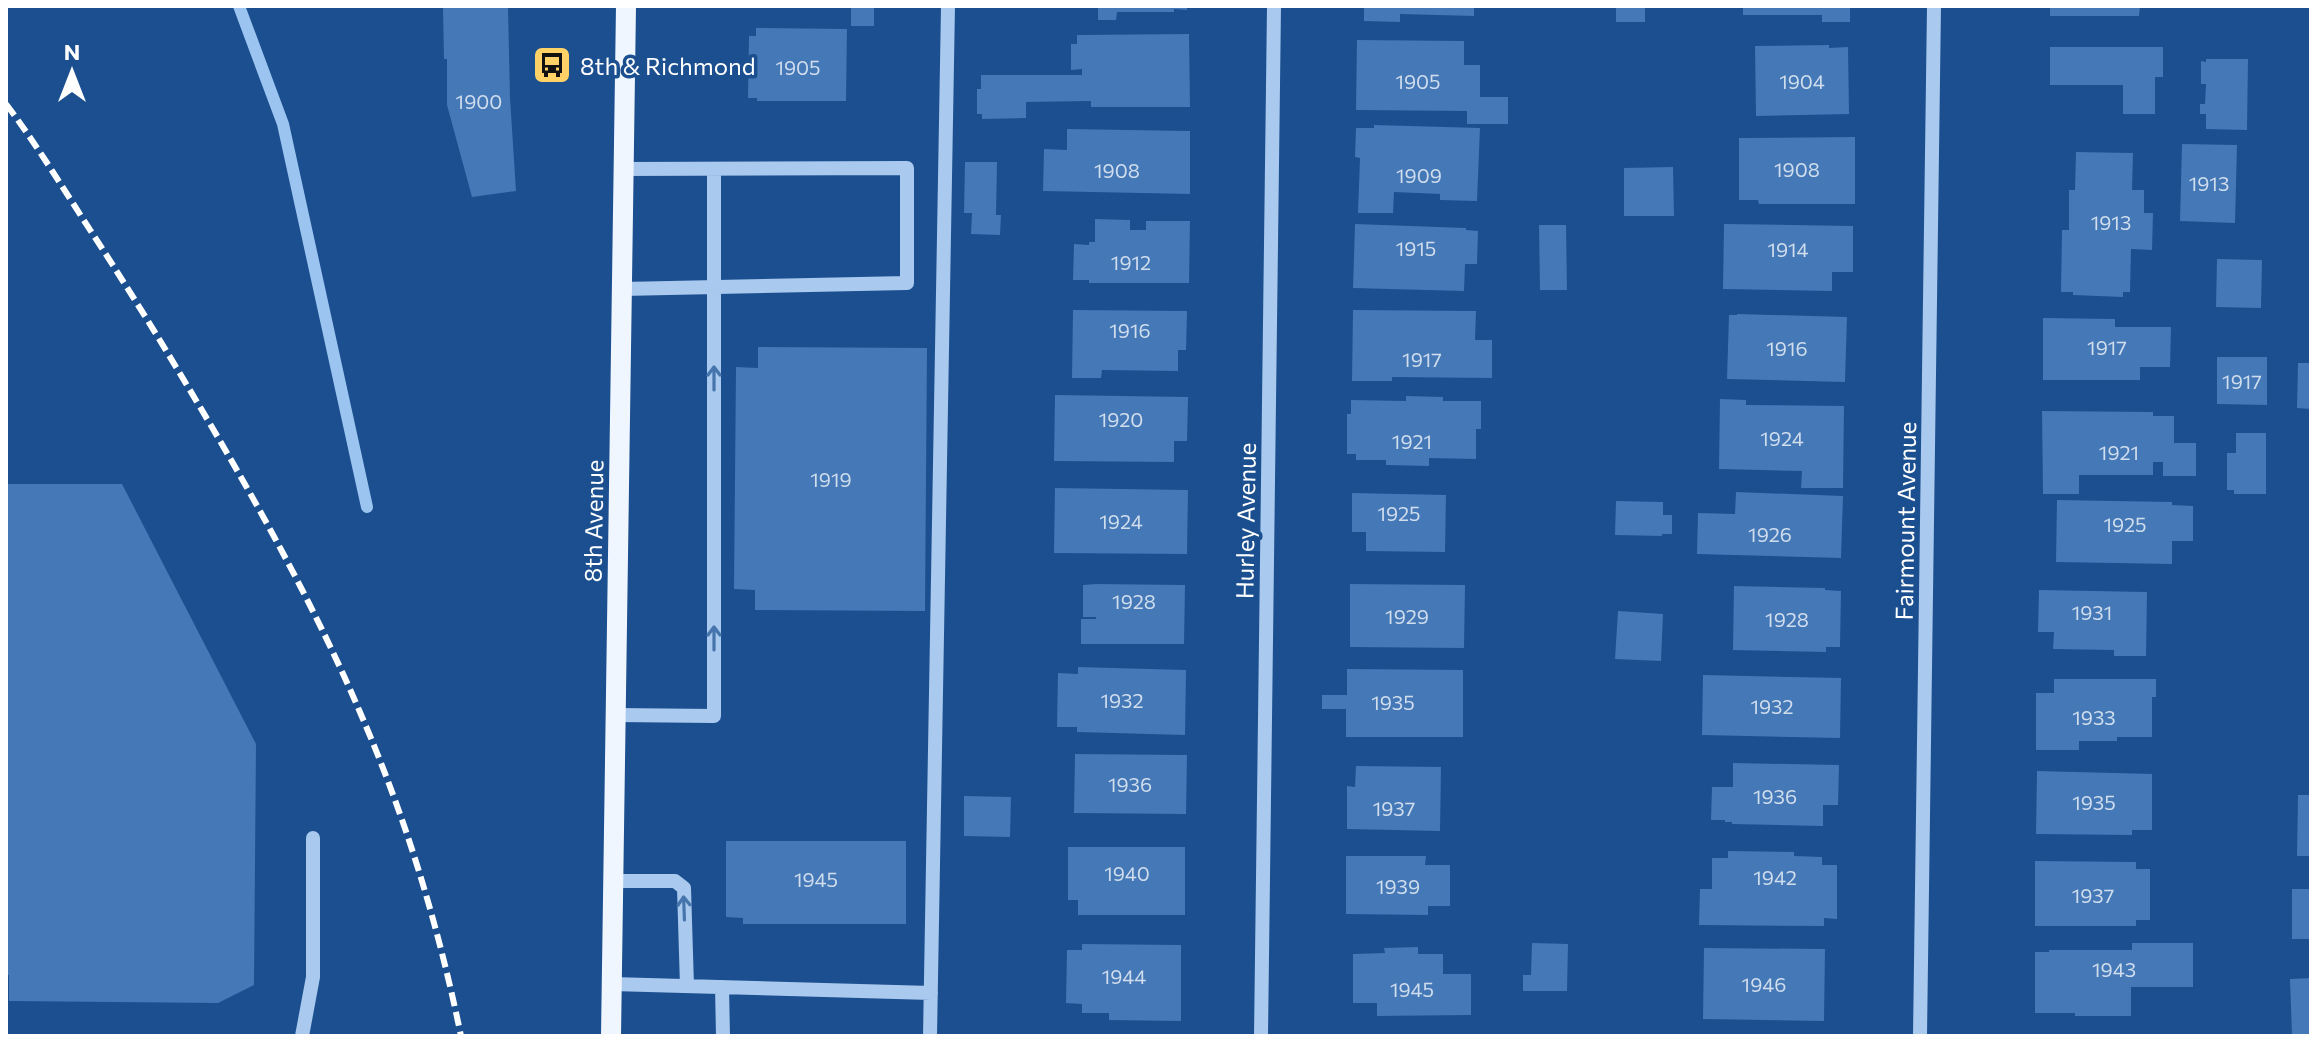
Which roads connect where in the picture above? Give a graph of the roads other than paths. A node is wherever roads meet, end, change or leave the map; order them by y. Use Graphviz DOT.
graph roads {
  1 [pos="626,6"];
  2 [pos="948,6"];
  3 [pos="1274,6"];
  4 [pos="1934,6"];
  5 [pos="623,169"];
  6 [pos="714,169"];
  7 [pos="714,287"];
  8 [pos="622,289"];
  9 [pos="616,715"];
  10 [pos="313,838"];
  11 [pos="613,881"];
  12 [pos="612,984"];
  13 [pos="687,986"];
  14 [pos="722,987"];
  15 [pos="931,993"];
  16 [pos="302,1036"];
  17 [pos="611,1036"];
  18 [pos="723,1036"];
  19 [pos="930,1036"];
  20 [pos="1261,1036"];
  21 [pos="1920,1036"];
  1 -- 5 [label="main road, 8th Avenue"];
  2 -- 15 [label="street"];
  3 -- 20 [label="street, Hurley Avenue"];
  4 -- 21 [label="street, Fairmount Avenue"];
  5 -- 6 [label="street"];
  5 -- 8 [label="main road, 8th Avenue"];
  6 -- 7 [label="street"];
  6 -- 7 [label="street"];
  7 -- 8 [label="street"];
  9 -- 7 [label="street, one-way"];
  8 -- 9 [label="main road, 8th Avenue"];
  9 -- 11 [label="main road, 8th Avenue"];
  10 -- 16 [label="street"];
  11 -- 12 [label="main road, 8th Avenue"];
  13 -- 11 [label="street, one-way"];
  12 -- 13 [label="street"];
  12 -- 17 [label="main road, 8th Avenue"];
  13 -- 14 [label="street"];
  14 -- 15 [label="street"];
  14 -- 18 [label="street"];
  15 -- 19 [label="street"];
}
